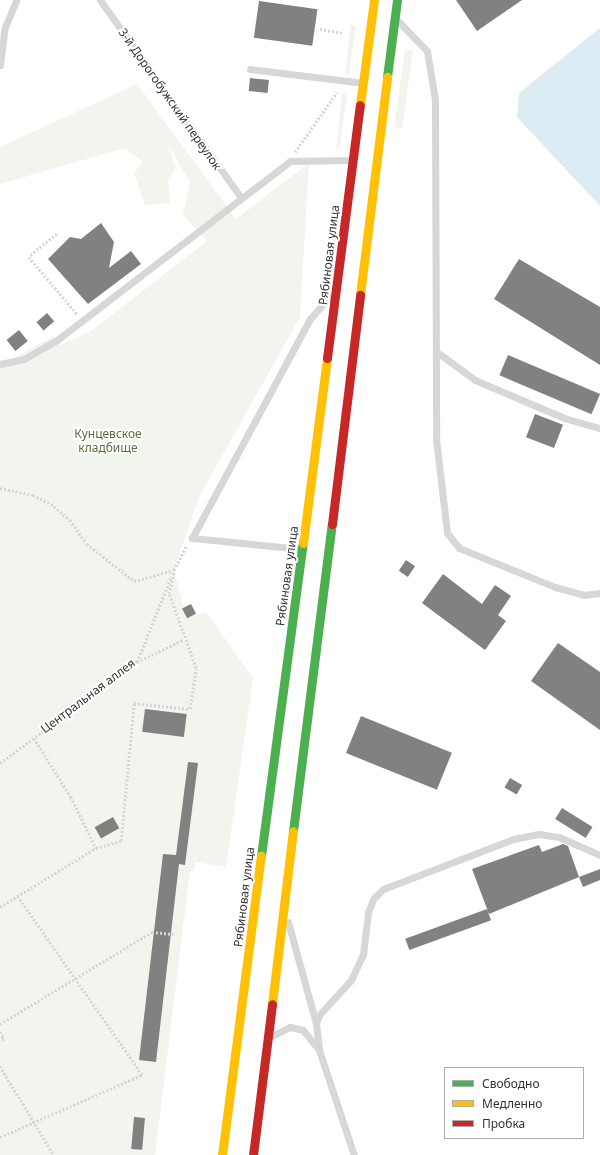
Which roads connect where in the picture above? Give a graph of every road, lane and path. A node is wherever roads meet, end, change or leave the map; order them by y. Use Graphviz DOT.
graph roads {
  1 [pos="24,0"];
  2 [pos="100,0"];
  3 [pos="374,0"];
  4 [pos="397,0"];
  5 [pos="13,1"];
  6 [pos="395,18"];
  7 [pos="3,27"];
  8 [pos="320,29"];
  9 [pos="344,33"];
  10 [pos="0,65"];
  11 [pos="250,69"];
  12 [pos="363,83"];
  13 [pos="337,92"];
  14 [pos="353,160"];
  15 [pos="290,161"];
  16 [pos="241,198"];
  17 [pos="57,234"];
  18 [pos="337,289"];
  19 [pos="70,307"];
  20 [pos="437,352"];
  21 [pos="0,364"];
  22 [pos="600,428"];
  23 [pos="0,488"];
  24 [pos="192,538"];
  25 [pos="303,549"];
  26 [pos="174,570"];
  27 [pos="600,593"];
  28 [pos="183,640"];
  29 [pos="137,662"];
  30 [pos="34,738"];
  31 [pos="0,763"];
  32 [pos="96,848"];
  33 [pos="600,855"];
  34 [pos="17,896"];
  35 [pos="284,906"];
  36 [pos="0,907"];
  37 [pos="174,934"];
  38 [pos="76,980"];
  39 [pos="0,1024"];
  40 [pos="316,1024"];
  41 [pos="0,1032"];
  42 [pos="268,1038"];
  43 [pos="0,1041"];
  44 [pos="319,1050"];
  45 [pos="0,1066"];
  46 [pos="34,1121"];
  47 [pos="0,1137"];
  48 [pos="54,1155"];
  49 [pos="222,1155"];
  50 [pos="253,1155"];
  51 [pos="354,1155"];
  1 -- 5 [label="lane"];
  2 -- 16 [label="lane, 3-й Дорогобужский переулок"];
  3 -- 12 [label="main road, Рябиновая улица"];
  4 -- 6 [label="main road"];
  5 -- 7 [label="lane"];
  6 -- 20 [label="lane"];
  6 -- 35 [label="main road"];
  7 -- 10 [label="lane"];
  8 -- 9 [label="path"];
  11 -- 12 [label="lane"];
  12 -- 14 [label="main road, Рябиновая улица"];
  13 -- 15 [label="path"];
  14 -- 15 [label="lane"];
  14 -- 18 [label="main road, Рябиновая улица"];
  15 -- 16 [label="lane"];
  16 -- 21 [label="lane"];
  17 -- 19 [label="path"];
  18 -- 24 [label="lane"];
  18 -- 25 [label="main road, Рябиновая улица"];
  20 -- 22 [label="lane"];
  20 -- 27 [label="lane"];
  23 -- 26 [label="path"];
  24 -- 25 [label="lane"];
  24 -- 26 [label="path"];
  25 -- 49 [label="main road, Рябиновая улица"];
  26 -- 28 [label="path"];
  26 -- 29 [label="path, Центральная аллея"];
  28 -- 29 [label="path"];
  28 -- 32 [label="path"];
  29 -- 30 [label="path, Центральная аллея"];
  30 -- 31 [label="path, Центральная аллея"];
  30 -- 32 [label="path"];
  32 -- 34 [label="path"];
  33 -- 40 [label="lane"];
  34 -- 36 [label="path"];
  34 -- 38 [label="path"];
  35 -- 40 [label="lane"];
  35 -- 42 [label="main road"];
  37 -- 38 [label="path"];
  38 -- 39 [label="path"];
  38 -- 46 [label="path"];
  40 -- 44 [label="lane"];
  41 -- 43 [label="path"];
  42 -- 44 [label="lane"];
  42 -- 50 [label="main road"];
  44 -- 51 [label="lane"];
  45 -- 46 [label="path"];
  46 -- 47 [label="path"];
  46 -- 48 [label="path"];
}
